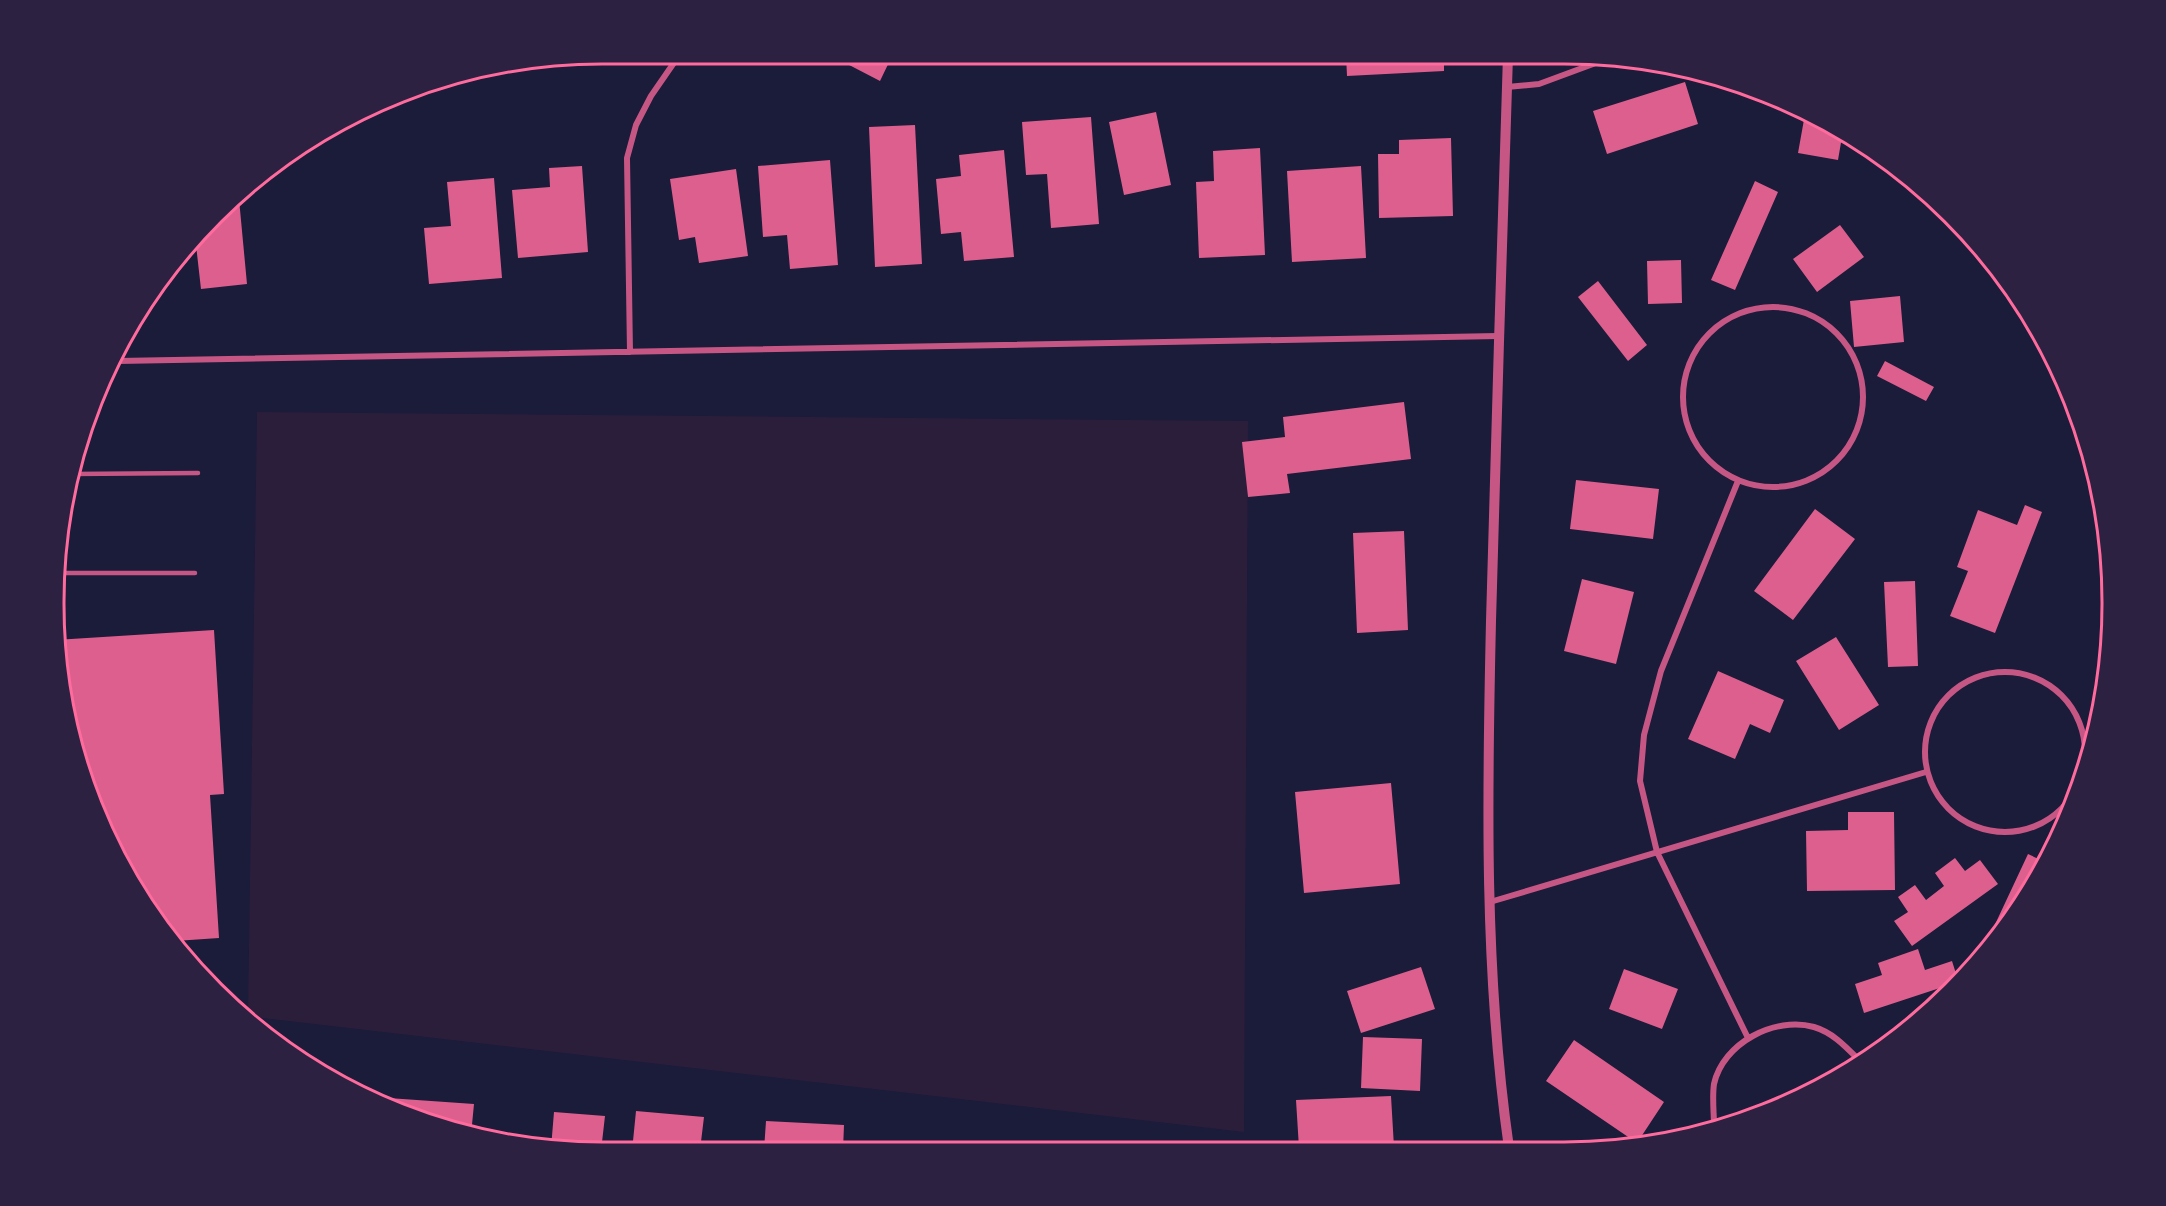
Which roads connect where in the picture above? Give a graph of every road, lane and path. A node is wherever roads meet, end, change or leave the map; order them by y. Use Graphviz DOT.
graph roads {
  1 [pos="673,64"];
  2 [pos="1508,64"];
  3 [pos="1589,65"];
  4 [pos="1507,87"];
  5 [pos="1498,336"];
  6 [pos="630,352"];
  7 [pos="122,361"];
  8 [pos="198,473"];
  9 [pos="81,474"];
  10 [pos="1738,481"];
  11 [pos="66,573"];
  12 [pos="195,573"];
  13 [pos="2084,736"];
  14 [pos="1926,772"];
  15 [pos="2061,810"];
  16 [pos="1657,852"];
  17 [pos="1490,902"];
  18 [pos="1748,1038"];
  19 [pos="1855,1055"];
  20 [pos="1714,1119"];
  21 [pos="1508,1142"];
  1 -- 6 [label="street"];
  2 -- 4 [label="street"];
  3 -- 4 [label="street"];
  4 -- 5 [label="street"];
  5 -- 6 [label="street"];
  5 -- 17 [label="street"];
  6 -- 7 [label="street"];
  8 -- 9 [label="lane"];
  10 -- 10 [label="street"];
  10 -- 16 [label="street"];
  11 -- 12 [label="lane"];
  13 -- 14 [label="street"];
  14 -- 15 [label="street"];
  14 -- 16 [label="street"];
  16 -- 17 [label="street"];
  16 -- 18 [label="street"];
  17 -- 21 [label="street"];
  18 -- 19 [label="street"];
  18 -- 20 [label="street"];
}
